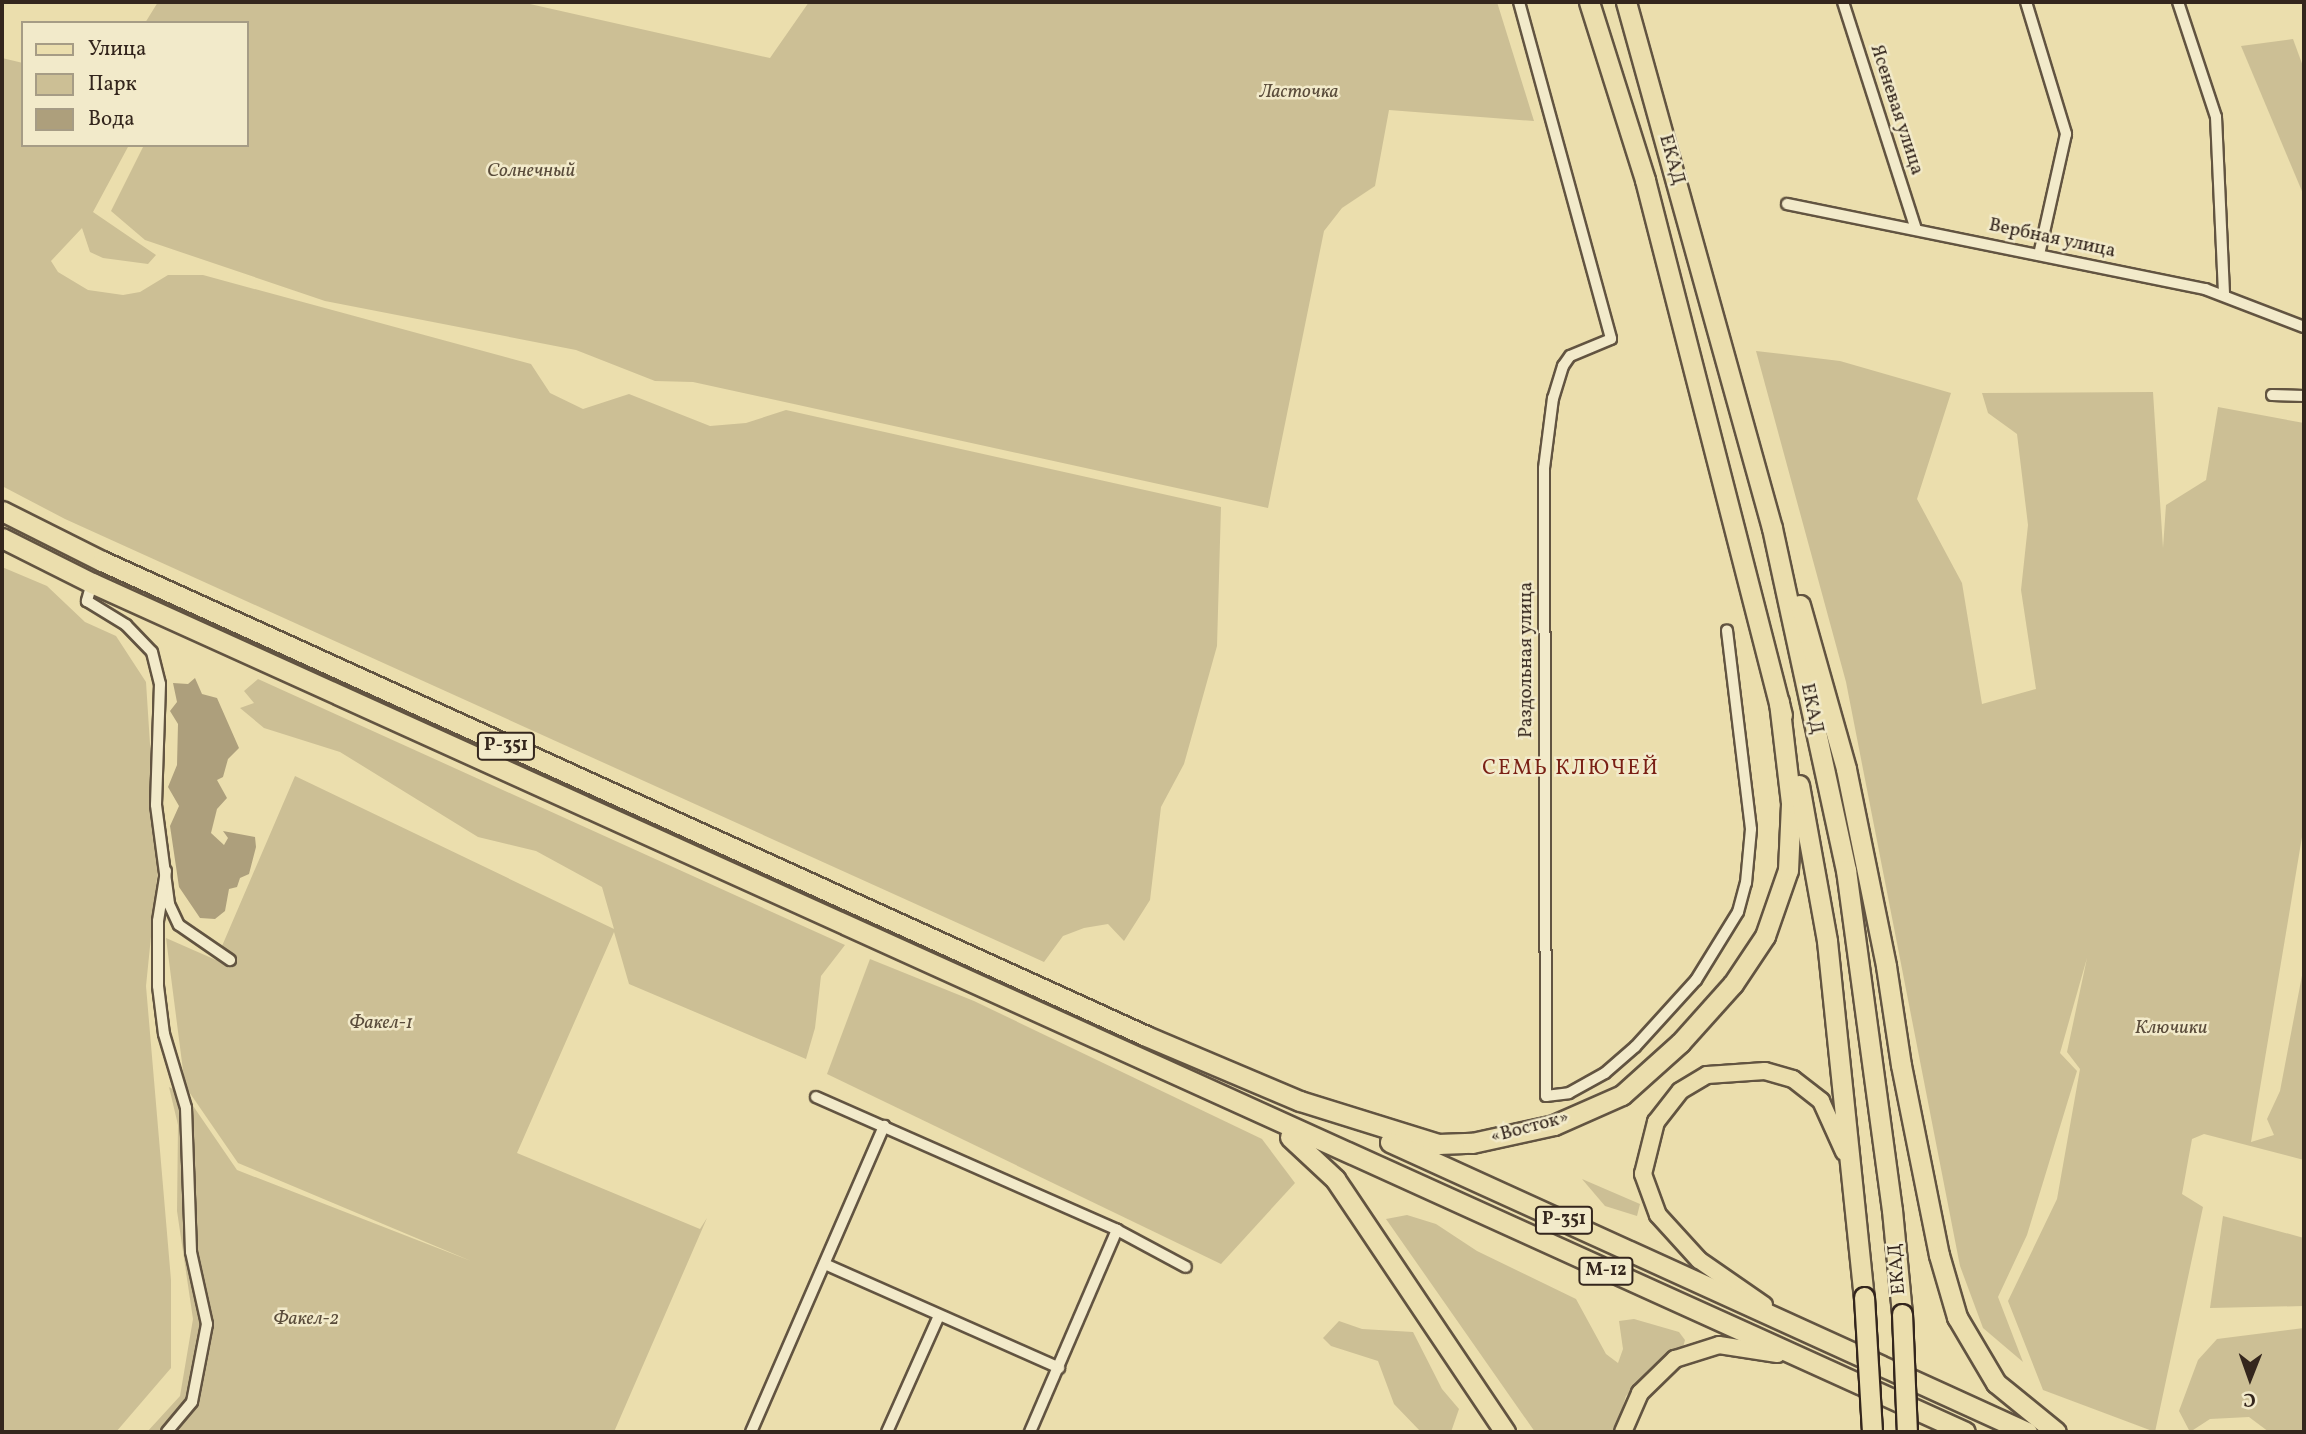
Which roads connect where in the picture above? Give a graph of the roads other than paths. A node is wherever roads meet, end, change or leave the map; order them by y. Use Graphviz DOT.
graph roads {
  1 [pos="1519,2"];
  2 [pos="1589,2"];
  3 [pos="1626,2"];
  4 [pos="1843,2"];
  5 [pos="2026,2"];
  6 [pos="2178,2"];
  7 [pos="1787,204"];
  8 [pos="1916,229"];
  9 [pos="2039,254"];
  10 [pos="2224,295"];
  11 [pos="2304,327"];
  12 [pos="2272,395"];
  13 [pos="2304,396"];
  14 [pos="2,511"];
  15 [pos="1772,528"];
  16 [pos="2,538"];
  17 [pos="92,583"];
  18 [pos="1727,630"];
  19 [pos="1779,702"];
  20 [pos="166,871"];
  21 [pos="230,960"];
  22 [pos="1003,997"];
  23 [pos="816,1097"];
  24 [pos="1300,1101"];
  25 [pos="1248,1109"];
  26 [pos="884,1126"];
  27 [pos="1852,1177"];
  28 [pos="1117,1230"];
  29 [pos="827,1265"];
  30 [pos="1186,1267"];
  31 [pos="939,1316"];
  32 [pos="1828,1339"];
  33 [pos="1059,1368"];
  34 [pos="1830,1373"];
  35 [pos="167,1432"];
  36 [pos="751,1432"];
  37 [pos="887,1432"];
  38 [pos="1030,1432"];
  39 [pos="1505,1432"];
  40 [pos="1623,1432"];
  41 [pos="1872,1432"];
  42 [pos="1907,1432"];
  43 [pos="1965,1432"];
  44 [pos="2027,1432"];
  45 [pos="2056,1432"];
  1 -- 18 [label="street, Раздольная улица"];
  2 -- 19 [label="highway, ЕКАД"];
  3 -- 15 [label="highway, ЕКАД"];
  4 -- 8 [label="street, Ясеневая улица"];
  5 -- 9 [label="street"];
  6 -- 10 [label="street"];
  7 -- 8 [label="street, Вербная улица"];
  8 -- 9 [label="street, Вербная улица"];
  9 -- 10 [label="street, Вербная улица"];
  10 -- 11 [label="street, Вербная улица"];
  12 -- 13 [label="street"];
  14 -- 24 [label="highway, «Восток» / Р-351"];
  15 -- 42 [label="highway, ЕКАД, bridge"];
  15 -- 45 [label="highway"];
  16 -- 17 [label="highway, Р-351"];
  17 -- 20 [label="street"];
  17 -- 22 [label="highway, Р-351"];
  19 -- 24 [label="highway, «Восток»"];
  19 -- 27 [label="highway, ЕКАД"];
  20 -- 21 [label="street"];
  20 -- 35 [label="street"];
  22 -- 25 [label="highway, М-12"];
  23 -- 26 [label="street"];
  24 -- 32 [label="highway, Р-351"];
  25 -- 34 [label="highway, М-12"];
  25 -- 39 [label="highway"];
  26 -- 28 [label="street"];
  26 -- 29 [label="street"];
  27 -- 32 [label="main road"];
  27 -- 41 [label="highway, ЕКАД, bridge"];
  28 -- 30 [label="street"];
  28 -- 33 [label="street"];
  29 -- 31 [label="street"];
  29 -- 36 [label="street"];
  31 -- 33 [label="street"];
  31 -- 37 [label="street"];
  32 -- 44 [label="highway, Р-351"];
  33 -- 38 [label="street"];
  34 -- 40 [label="main road"];
  34 -- 43 [label="highway, М-12"];
}
